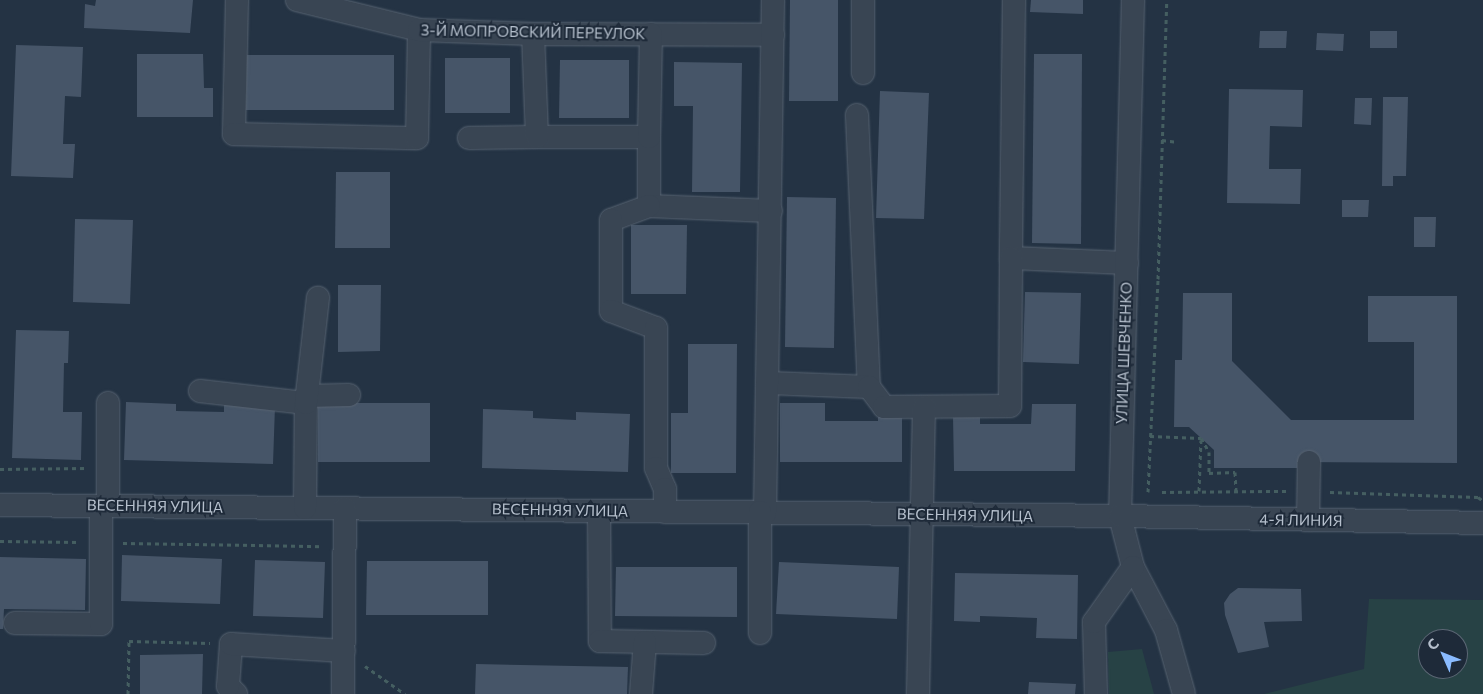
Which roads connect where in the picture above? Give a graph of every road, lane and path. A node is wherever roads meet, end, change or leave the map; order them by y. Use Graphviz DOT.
graph roads {
  1 [pos="237,0"];
  2 [pos="297,0"];
  3 [pos="773,0"];
  4 [pos="863,0"];
  5 [pos="1014,0"];
  6 [pos="1133,0"];
  7 [pos="1167,0"];
  8 [pos="419,30"];
  9 [pos="533,34"];
  10 [pos="651,34"];
  11 [pos="773,36"];
  12 [pos="863,73"];
  13 [pos="857,115"];
  14 [pos="649,136"];
  15 [pos="537,137"];
  16 [pos="469,138"];
  17 [pos="1162,140"];
  18 [pos="1178,142"];
  19 [pos="649,206"];
  20 [pos="771,211"];
  21 [pos="1011,258"];
  22 [pos="1127,263"];
  23 [pos="318,298"];
  24 [pos="768,382"];
  25 [pos="869,388"];
  26 [pos="200,391"];
  27 [pos="349,394"];
  28 [pos="306,399"];
  29 [pos="108,403"];
  30 [pos="924,407"];
  31 [pos="1150,436"];
  32 [pos="1201,438"];
  33 [pos="1309,462"];
  34 [pos="108,467"];
  35 [pos="0,468"];
  36 [pos="1148,492"];
  37 [pos="1199,492"];
  38 [pos="1236,492"];
  39 [pos="0,505"];
  40 [pos="105,506"];
  41 [pos="305,508"];
  42 [pos="345,508"];
  43 [pos="599,511"];
  44 [pos="665,512"];
  45 [pos="763,512"];
  46 [pos="924,514"];
  47 [pos="1120,516"];
  48 [pos="1308,520"];
  49 [pos="1483,523"];
  50 [pos="0,541"];
  51 [pos="101,543"];
  52 [pos="345,546"];
  53 [pos="1133,567"];
  54 [pos="15,623"];
  55 [pos="760,633"];
  56 [pos="646,642"];
  57 [pos="704,643"];
  58 [pos="231,644"];
  59 [pos="344,651"];
  60 [pos="128,694"];
  61 [pos="236,694"];
  62 [pos="343,694"];
  63 [pos="405,694"];
  64 [pos="641,694"];
  65 [pos="918,694"];
  66 [pos="1096,694"];
  67 [pos="1184,694"];
  1 -- 8 [label="street"];
  2 -- 8 [label="street, 3-Й МОПРОВСКИЙ ПЕРЕУЛОК"];
  3 -- 11 [label="street"];
  4 -- 12 [label="street"];
  5 -- 21 [label="street"];
  6 -- 22 [label="street, УЛИЦА ШЕВЧЕНКО"];
  7 -- 17 [label="path"];
  8 -- 9 [label="street, 3-Й МОПРОВСКИЙ ПЕРЕУЛОК"];
  9 -- 10 [label="street, 3-Й МОПРОВСКИЙ ПЕРЕУЛОК"];
  9 -- 15 [label="street"];
  10 -- 11 [label="street, 3-Й МОПРОВСКИЙ ПЕРЕУЛОК"];
  10 -- 14 [label="street"];
  11 -- 20 [label="street"];
  13 -- 25 [label="street"];
  14 -- 15 [label="street"];
  14 -- 19 [label="street"];
  15 -- 16 [label="street"];
  17 -- 18 [label="path"];
  17 -- 31 [label="path"];
  19 -- 20 [label="street"];
  19 -- 44 [label="street"];
  20 -- 24 [label="street"];
  21 -- 22 [label="street"];
  21 -- 30 [label="street"];
  22 -- 47 [label="street, УЛИЦА ШЕВЧЕНКО"];
  23 -- 28 [label="street"];
  24 -- 25 [label="street"];
  24 -- 45 [label="street"];
  25 -- 30 [label="street"];
  26 -- 28 [label="street"];
  27 -- 28 [label="street"];
  28 -- 41 [label="street"];
  29 -- 34 [label="street"];
  30 -- 46 [label="street"];
  31 -- 32 [label="path"];
  31 -- 36 [label="path"];
  32 -- 37 [label="path"];
  32 -- 38 [label="path"];
  33 -- 48 [label="street"];
  34 -- 35 [label="path"];
  34 -- 40 [label="street"];
  39 -- 40 [label="street, ВЕСЕННЯЯ УЛИЦА"];
  40 -- 41 [label="street, ВЕСЕННЯЯ УЛИЦА"];
  40 -- 51 [label="street"];
  41 -- 42 [label="street, ВЕСЕННЯЯ УЛИЦА"];
  42 -- 43 [label="street, ВЕСЕННЯЯ УЛИЦА"];
  42 -- 52 [label="street"];
  43 -- 44 [label="street, ВЕСЕННЯЯ УЛИЦА"];
  43 -- 56 [label="street"];
  44 -- 45 [label="street, ВЕСЕННЯЯ УЛИЦА"];
  45 -- 46 [label="street, ВЕСЕННЯЯ УЛИЦА"];
  45 -- 55 [label="street"];
  46 -- 47 [label="street, ВЕСЕННЯЯ УЛИЦА"];
  46 -- 65 [label="street"];
  47 -- 48 [label="street, 4-Я ЛИНИЯ"];
  47 -- 53 [label="street, УЛИЦА ШЕВЧЕНКО"];
  48 -- 49 [label="street, 4-Я ЛИНИЯ"];
  50 -- 51 [label="path"];
  51 -- 52 [label="path"];
  51 -- 54 [label="street"];
  52 -- 59 [label="street"];
  53 -- 66 [label="street"];
  53 -- 67 [label="street, УЛИЦА ШЕВЧЕНКО"];
  56 -- 57 [label="street"];
  56 -- 64 [label="street"];
  58 -- 59 [label="street"];
  58 -- 60 [label="path"];
  58 -- 61 [label="street"];
  59 -- 62 [label="street"];
  59 -- 63 [label="path"];
}
